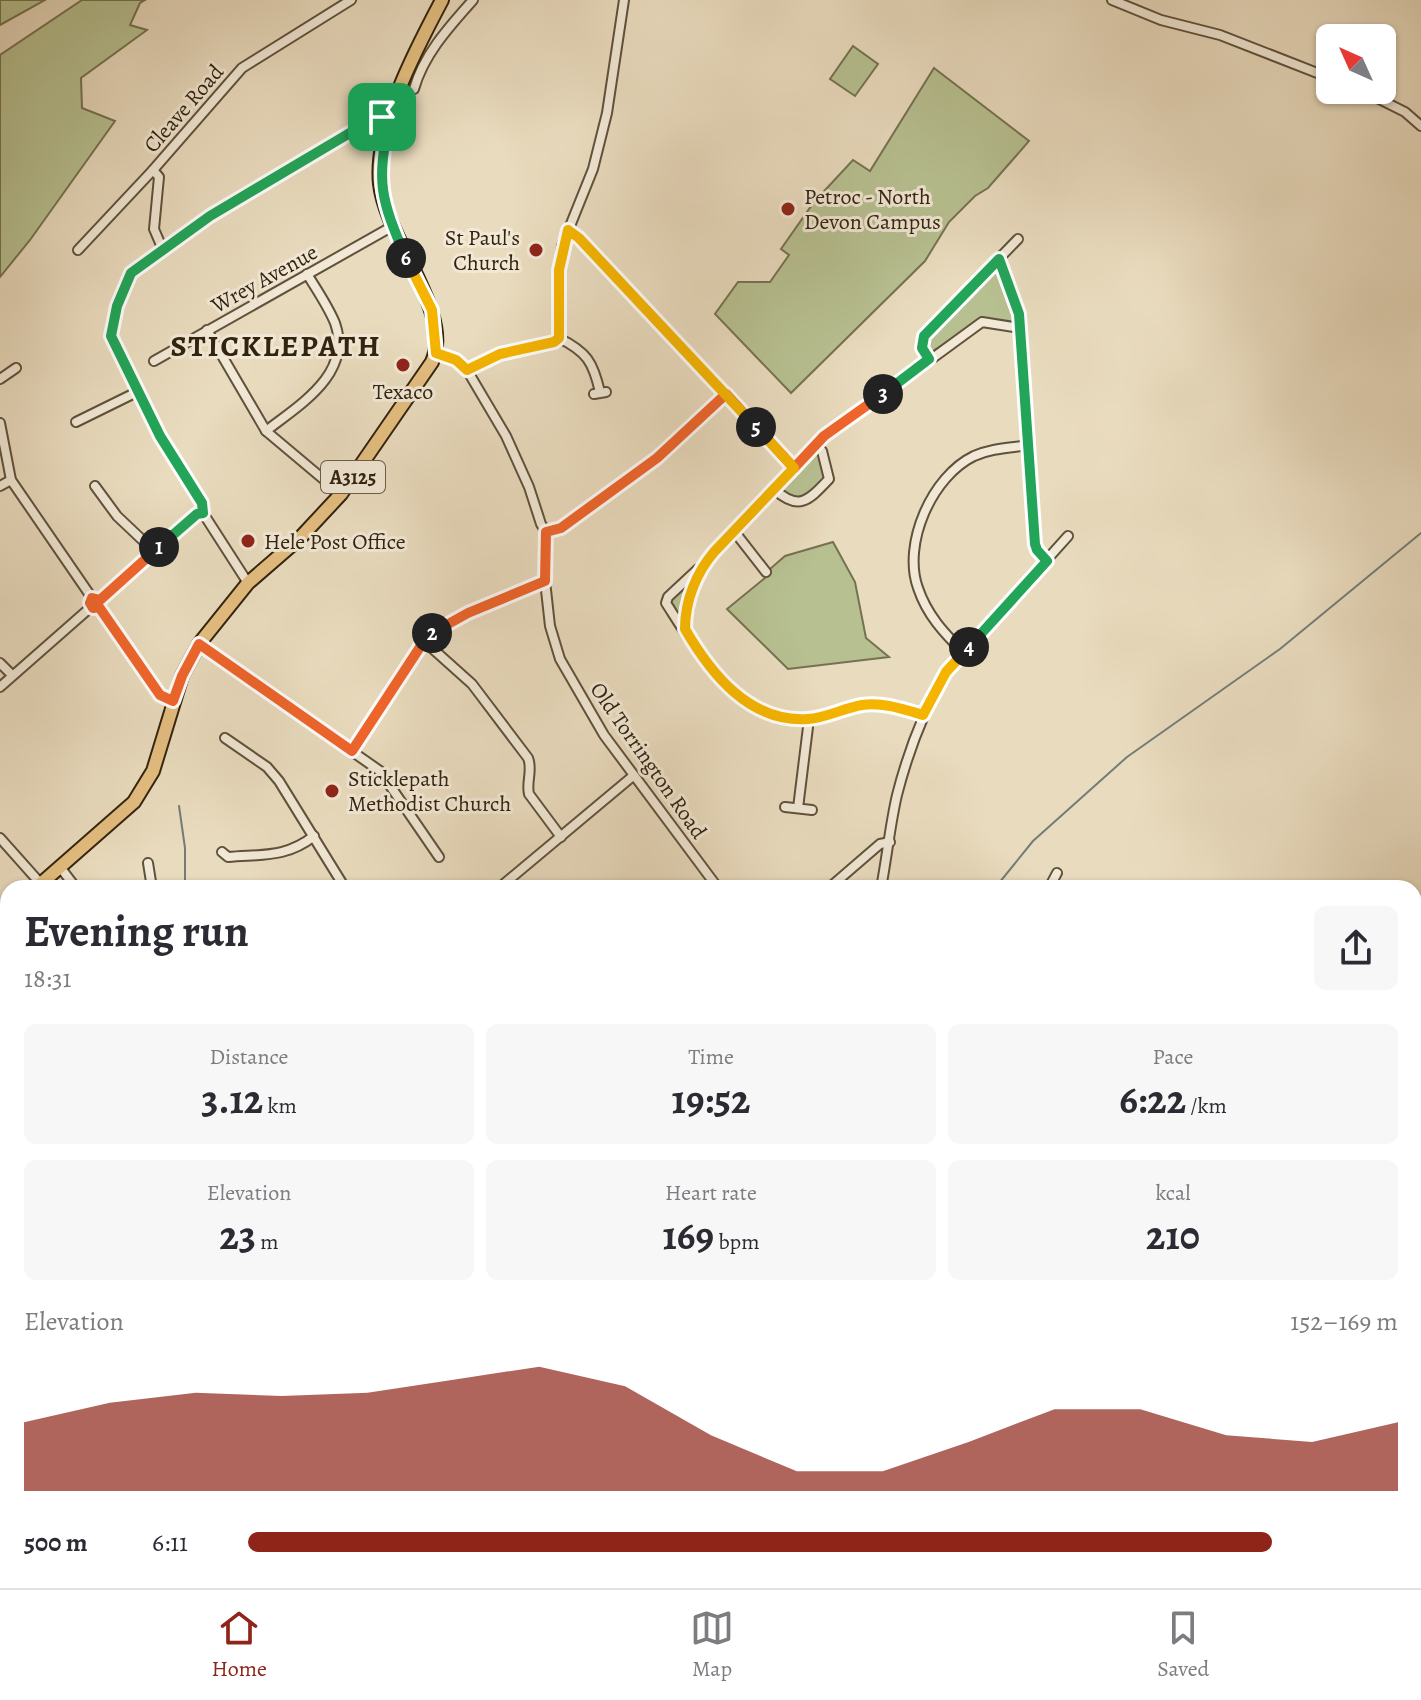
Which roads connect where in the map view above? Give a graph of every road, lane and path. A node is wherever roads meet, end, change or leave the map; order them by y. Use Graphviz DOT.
graph roads {
  1 [pos="351,0"];
  2 [pos="442,0"];
  3 [pos="473,0"];
  4 [pos="624,0"];
  5 [pos="1112,0"];
  6 [pos="1316,73"];
  7 [pos="414,89"];
  8 [pos="1389,104"];
  9 [pos="390,118"];
  10 [pos="1421,126"];
  11 [pos="153,170"];
  12 [pos="393,226"];
  13 [pos="568,230"];
  14 [pos="1018,239"];
  15 [pos="78,250"];
  16 [pos="163,250"];
  17 [pos="999,259"];
  18 [pos="307,274"];
  19 [pos="1020,328"];
  20 [pos="207,330"];
  21 [pos="559,338"];
  22 [pos="436,353"];
  23 [pos="929,359"];
  24 [pos="154,361"];
  25 [pos="16,368"];
  26 [pos="467,370"];
  27 [pos="0,379"];
  28 [pos="139,391"];
  29 [pos="600,393"];
  30 [pos="726,394"];
  31 [pos="76,422"];
  32 [pos="0,423"];
  33 [pos="266,431"];
  34 [pos="815,444"];
  35 [pos="1029,445"];
  36 [pos="794,468"];
  37 [pos="11,480"];
  38 [pos="0,486"];
  39 [pos="95,486"];
  40 [pos="774,489"];
  41 [pos="341,494"];
  42 [pos="202,508"];
  43 [pos="734,531"];
  44 [pos="546,532"];
  45 [pos="1068,536"];
  46 [pos="154,551"];
  47 [pos="1047,561"];
  48 [pos="702,566"];
  49 [pos="766,572"];
  50 [pos="545,581"];
  51 [pos="248,583"];
  52 [pos="96,603"];
  53 [pos="685,629"];
  54 [pos="424,641"];
  55 [pos="199,644"];
  56 [pos="964,653"];
  57 [pos="0,663"];
  58 [pos="12,675"];
  59 [pos="0,687"];
  60 [pos="173,701"];
  61 [pos="923,715"];
  62 [pos="809,719"];
  63 [pos="228,744"];
  64 [pos="352,751"];
  65 [pos="633,776"];
  66 [pos="785,807"];
  67 [pos="798,808"];
  68 [pos="812,810"];
  69 [pos="314,836"];
  70 [pos="561,837"];
  71 [pos="0,838"];
  72 [pos="890,842"];
  73 [pos="439,857"];
  74 [pos="224,858"];
  75 [pos="60,867"];
  76 [pos="162,870"];
  77 [pos="1057,873"];
  78 [pos="33,880"];
  79 [pos="45,880"];
  80 [pos="70,880"];
  81 [pos="151,880"];
  82 [pos="340,880"];
  83 [pos="509,880"];
  84 [pos="712,880"];
  85 [pos="838,880"];
  86 [pos="883,880"];
  87 [pos="1053,880"];
  1 -- 11 [label="street, Cleave Road"];
  2 -- 9 [label="main road"];
  3 -- 7 [label="street"];
  4 -- 13 [label="street"];
  5 -- 6 [label="street"];
  8 -- 10 [label="street"];
  9 -- 12 [label="main road"];
  9 -- 16 [label="street"];
  11 -- 15 [label="street"];
  11 -- 16 [label="street, Cleave Road"];
  12 -- 18 [label="street, Wrey Avenue"];
  12 -- 22 [label="main road"];
  13 -- 21 [label="street"];
  13 -- 30 [label="street"];
  14 -- 17 [label="street"];
  16 -- 28 [label="street"];
  17 -- 19 [label="street"];
  17 -- 23 [label="street"];
  18 -- 20 [label="street, Wrey Avenue"];
  18 -- 33 [label="street"];
  19 -- 23 [label="street"];
  19 -- 35 [label="street"];
  20 -- 24 [label="street, Wrey Avenue"];
  20 -- 33 [label="street"];
  21 -- 26 [label="street"];
  21 -- 29 [label="street"];
  22 -- 26 [label="street"];
  22 -- 41 [label="main road, A3125"];
  23 -- 34 [label="street"];
  25 -- 27 [label="street"];
  26 -- 44 [label="street, Old Torrington Road"];
  28 -- 31 [label="street"];
  28 -- 42 [label="street"];
  30 -- 36 [label="street"];
  30 -- 44 [label="street"];
  32 -- 37 [label="street"];
  33 -- 41 [label="street"];
  34 -- 36 [label="street"];
  34 -- 40 [label="street"];
  35 -- 47 [label="street"];
  35 -- 56 [label="street"];
  36 -- 40 [label="street"];
  37 -- 38 [label="street"];
  37 -- 52 [label="street"];
  39 -- 46 [label="street"];
  40 -- 43 [label="street"];
  41 -- 51 [label="main road, A3125"];
  42 -- 46 [label="street"];
  42 -- 51 [label="street"];
  43 -- 48 [label="street"];
  43 -- 49 [label="street"];
  44 -- 50 [label="street, Old Torrington Road"];
  45 -- 47 [label="street"];
  46 -- 52 [label="street"];
  47 -- 56 [label="street"];
  48 -- 53 [label="street"];
  48 -- 53 [label="street"];
  50 -- 54 [label="street"];
  50 -- 65 [label="street, Old Torrington Road"];
  51 -- 55 [label="main road, A3125"];
  52 -- 58 [label="street"];
  52 -- 60 [label="street"];
  53 -- 62 [label="street"];
  54 -- 64 [label="street"];
  54 -- 70 [label="street"];
  55 -- 60 [label="main road, A3125"];
  55 -- 64 [label="street"];
  56 -- 61 [label="street"];
  57 -- 58 [label="street"];
  58 -- 59 [label="street"];
  60 -- 75 [label="main road, A3125"];
  61 -- 62 [label="street"];
  61 -- 72 [label="street"];
  62 -- 67 [label="street"];
  63 -- 69 [label="street"];
  64 -- 73 [label="street"];
  65 -- 70 [label="street"];
  65 -- 84 [label="street, Old Torrington Road"];
  66 -- 67 [label="street"];
  67 -- 68 [label="street"];
  69 -- 74 [label="street"];
  69 -- 82 [label="street"];
  70 -- 83 [label="street"];
  71 -- 78 [label="street"];
  72 -- 85 [label="street"];
  72 -- 86 [label="street"];
  75 -- 79 [label="main road, A3125"];
  75 -- 80 [label="street"];
  76 -- 81 [label="street"];
  77 -- 87 [label="street"];
}
